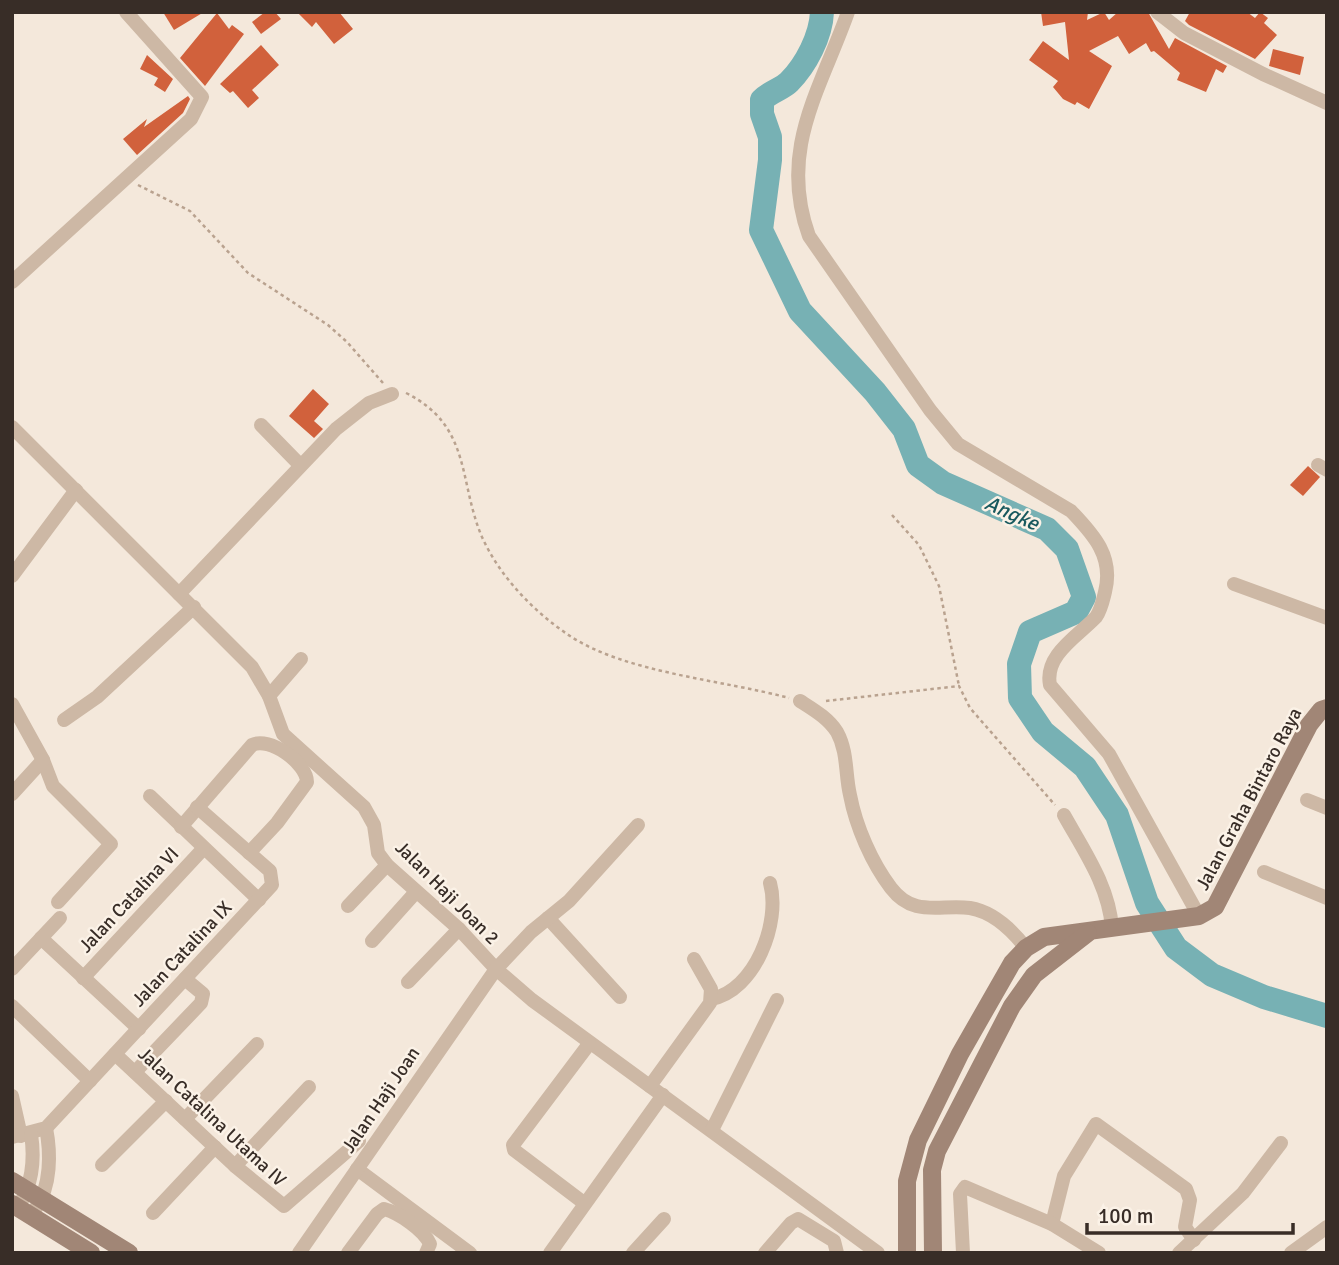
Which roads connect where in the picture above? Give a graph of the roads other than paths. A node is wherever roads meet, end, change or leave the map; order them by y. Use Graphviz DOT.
graph roads {
  1 [pos="126,12"];
  2 [pos="848,12"];
  3 [pos="1157,12"];
  4 [pos="1327,103"];
  5 [pos="12,282"];
  6 [pos="392,394"];
  7 [pos="261,425"];
  8 [pos="12,427"];
  9 [pos="300,466"];
  10 [pos="76,490"];
  11 [pos="12,576"];
  12 [pos="1234,584"];
  13 [pos="179,594"];
  14 [pos="194,607"];
  15 [pos="1327,618"];
  16 [pos="301,659"];
  17 [pos="269,696"];
  18 [pos="800,701"];
  19 [pos="12,704"];
  20 [pos="1327,708"];
  21 [pos="64,720"];
  22 [pos="43,760"];
  23 [pos="12,794"];
  24 [pos="149,796"];
  25 [pos="1307,800"];
  26 [pos="197,807"];
  27 [pos="1327,808"];
  28 [pos="1064,816"];
  29 [pos="638,825"];
  30 [pos="181,827"];
  31 [pos="203,849"];
  32 [pos="249,853"];
  33 [pos="387,865"];
  34 [pos="1264,872"];
  35 [pos="770,883"];
  36 [pos="415,893"];
  37 [pos="1327,898"];
  38 [pos="258,900"];
  39 [pos="58,902"];
  40 [pos="348,906"];
  41 [pos="1191,917"];
  42 [pos="60,918"];
  43 [pos="548,918"];
  44 [pos="1120,927"];
  45 [pos="459,929"];
  46 [pos="1088,933"];
  47 [pos="41,939"];
  48 [pos="372,941"];
  49 [pos="1026,948"];
  50 [pos="695,959"];
  51 [pos="12,969"];
  52 [pos="496,969"];
  53 [pos="83,978"];
  54 [pos="185,979"];
  55 [pos="408,982"];
  56 [pos="620,997"];
  57 [pos="711,999"];
  58 [pos="778,1000"];
  59 [pos="12,1006"];
  60 [pos="139,1029"];
  61 [pos="257,1044"];
  62 [pos="589,1044"];
  63 [pos="116,1054"];
  64 [pos="135,1072"];
  65 [pos="90,1081"];
  66 [pos="650,1086"];
  67 [pos="309,1087"];
  68 [pos="12,1096"];
  69 [pos="663,1096"];
  70 [pos="166,1101"];
  71 [pos="185,1119"];
  72 [pos="46,1128"];
  73 [pos="712,1130"];
  74 [pos="22,1136"];
  75 [pos="359,1142"];
  76 [pos="1281,1143"];
  77 [pos="215,1147"];
  78 [pos="102,1166"];
  79 [pos="235,1166"];
  80 [pos="357,1169"];
  81 [pos="12,1181"];
  82 [pos="35,1195"];
  83 [pos="584,1203"];
  84 [pos="21,1208"];
  85 [pos="153,1213"];
  86 [pos="664,1219"];
  87 [pos="1052,1224"];
  88 [pos="1327,1227"];
  89 [pos="1194,1240"];
  90 [pos="837,1252"];
  91 [pos="91,1253"];
  92 [pos="129,1253"];
  93 [pos="299,1253"];
  94 [pos="348,1253"];
  95 [pos="426,1253"];
  96 [pos="470,1253"];
  97 [pos="550,1253"];
  98 [pos="633,1253"];
  99 [pos="765,1253"];
  100 [pos="878,1253"];
  101 [pos="907,1253"];
  102 [pos="933,1253"];
  103 [pos="963,1253"];
  104 [pos="1099,1253"];
  105 [pos="1179,1253"];
  106 [pos="1291,1253"];
  1 -- 5 [label="street"];
  2 -- 41 [label="street"];
  3 -- 4 [label="street"];
  6 -- 9 [label="street"];
  7 -- 9 [label="street"];
  8 -- 10 [label="street, Jalan Haji Joan 2"];
  9 -- 13 [label="street"];
  10 -- 11 [label="street"];
  10 -- 13 [label="street, Jalan Haji Joan 2"];
  12 -- 15 [label="street"];
  13 -- 14 [label="street, Jalan Haji Joan 2"];
  14 -- 17 [label="street, Jalan Haji Joan 2"];
  14 -- 21 [label="street"];
  16 -- 17 [label="street"];
  17 -- 33 [label="street, Jalan Haji Joan 2"];
  18 -- 49 [label="street"];
  19 -- 22 [label="street"];
  20 -- 41 [label="main road, Jalan Graha Bintaro Raya"];
  22 -- 23 [label="street"];
  22 -- 39 [label="street"];
  24 -- 30 [label="street"];
  25 -- 27 [label="street"];
  26 -- 30 [label="street"];
  26 -- 32 [label="street"];
  26 -- 32 [label="street"];
  28 -- 44 [label="street"];
  29 -- 43 [label="street, Jalan Haji Joan"];
  30 -- 31 [label="street"];
  31 -- 38 [label="street"];
  31 -- 53 [label="street, Jalan Catalina VI"];
  32 -- 38 [label="street, Jalan Catalina IX"];
  33 -- 36 [label="street, Jalan Haji Joan 2"];
  33 -- 40 [label="street"];
  34 -- 37 [label="street"];
  35 -- 57 [label="street"];
  36 -- 45 [label="street, Jalan Haji Joan 2"];
  36 -- 48 [label="street"];
  38 -- 54 [label="street, Jalan Catalina IX"];
  41 -- 44 [label="main road"];
  42 -- 47 [label="street"];
  43 -- 52 [label="street, Jalan Haji Joan"];
  43 -- 56 [label="street"];
  44 -- 46 [label="main road"];
  45 -- 52 [label="street, Jalan Haji Joan 2"];
  45 -- 55 [label="street"];
  46 -- 49 [label="main road"];
  46 -- 102 [label="main road"];
  47 -- 51 [label="street"];
  47 -- 53 [label="street"];
  49 -- 101 [label="main road"];
  50 -- 57 [label="street"];
  52 -- 62 [label="street, Jalan Haji Joan 2"];
  52 -- 80 [label="street, Jalan Haji Joan"];
  53 -- 60 [label="street"];
  54 -- 60 [label="street, Jalan Catalina IX"];
  54 -- 64 [label="street"];
  57 -- 66 [label="street"];
  58 -- 73 [label="street"];
  59 -- 65 [label="street"];
  60 -- 63 [label="street, Jalan Catalina IX"];
  61 -- 71 [label="street"];
  62 -- 66 [label="street, Jalan Haji Joan 2"];
  62 -- 83 [label="street"];
  63 -- 64 [label="street, Jalan Catalina Utama IV"];
  63 -- 65 [label="street, Jalan Catalina IX"];
  64 -- 70 [label="street, Jalan Catalina Utama IV"];
  65 -- 72 [label="street, Jalan Catalina IX"];
  66 -- 69 [label="street, Jalan Haji Joan 2"];
  67 -- 79 [label="street"];
  68 -- 74 [label="street"];
  69 -- 73 [label="street, Jalan Haji Joan 2"];
  69 -- 83 [label="street"];
  70 -- 71 [label="street, Jalan Catalina Utama IV"];
  70 -- 78 [label="street"];
  71 -- 77 [label="street, Jalan Catalina Utama IV"];
  72 -- 74 [label="street"];
  72 -- 82 [label="street"];
  73 -- 100 [label="street, Jalan Haji Joan 2"];
  74 -- 82 [label="street"];
  75 -- 79 [label="street, Jalan Catalina Utama IV"];
  76 -- 89 [label="street"];
  77 -- 79 [label="street, Jalan Catalina Utama IV"];
  77 -- 85 [label="street"];
  80 -- 93 [label="street, Jalan Haji Joan"];
  80 -- 96 [label="street"];
  81 -- 82 [label="main road"];
  82 -- 84 [label="street"];
  82 -- 92 [label="main road"];
  83 -- 97 [label="street"];
  84 -- 91 [label="main road"];
  86 -- 98 [label="street"];
  87 -- 89 [label="street"];
  87 -- 103 [label="street"];
  87 -- 104 [label="street"];
  88 -- 106 [label="street"];
  89 -- 105 [label="street"];
  90 -- 99 [label="street"];
  94 -- 95 [label="street"];
}
